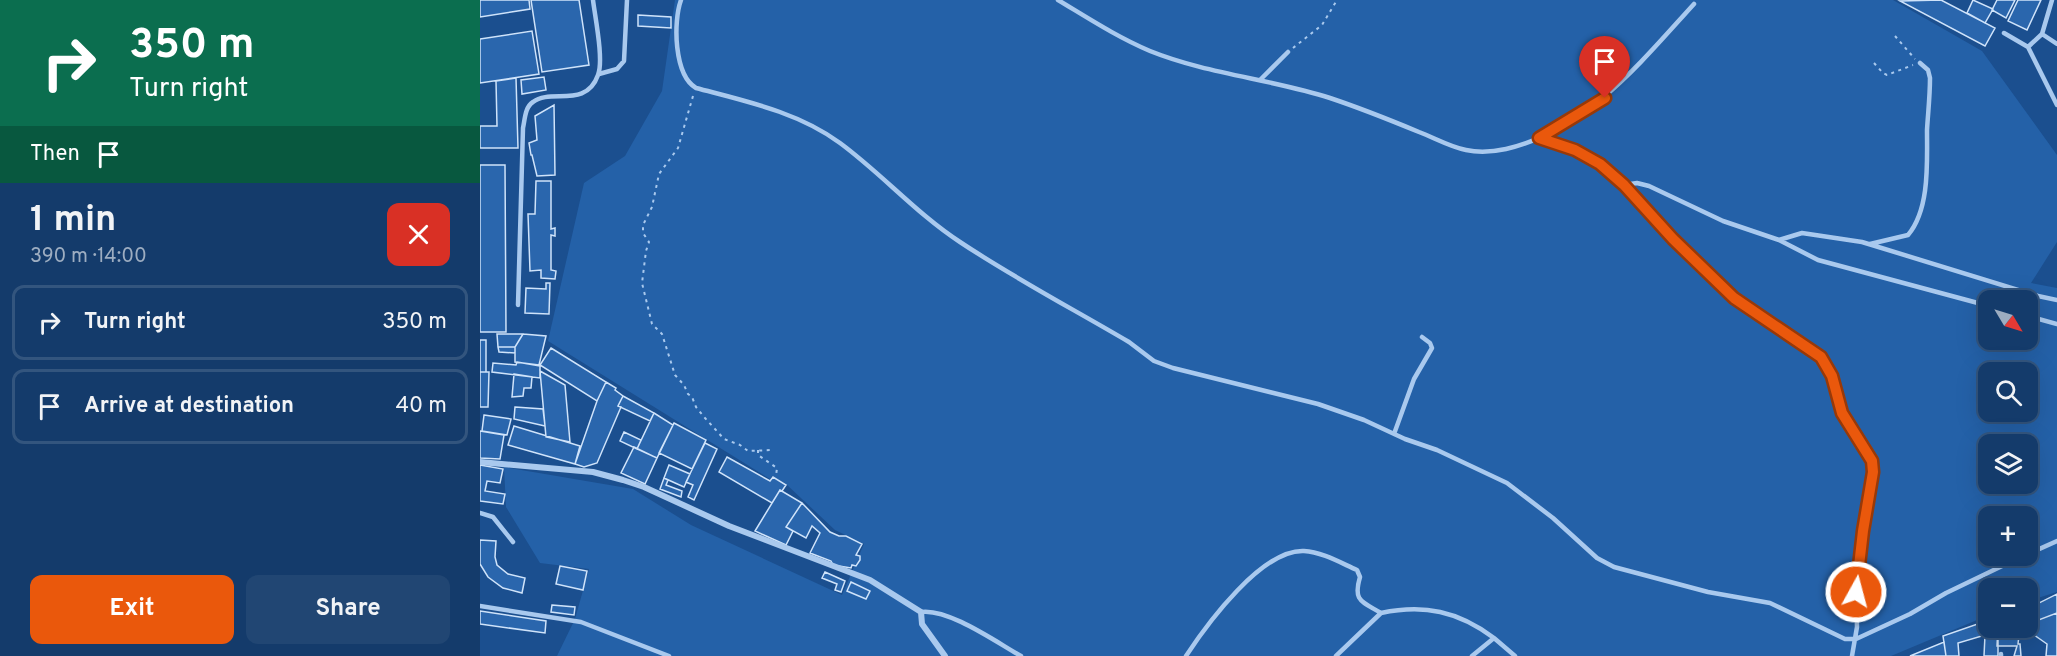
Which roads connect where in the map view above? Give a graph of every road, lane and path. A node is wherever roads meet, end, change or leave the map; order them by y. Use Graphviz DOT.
graph roads {
  1 [pos="593,0"];
  2 [pos="627,0"];
  3 [pos="681,0"];
  4 [pos="1058,0"];
  5 [pos="1337,0"];
  6 [pos="2052,0"];
  7 [pos="1694,4"];
  8 [pos="2004,33"];
  9 [pos="2042,34"];
  10 [pos="1895,36"];
  11 [pos="2057,44"];
  12 [pos="2028,47"];
  13 [pos="1288,52"];
  14 [pos="1874,63"];
  15 [pos="1920,63"];
  16 [pos="599,74"];
  17 [pos="1260,80"];
  18 [pos="696,88"];
  19 [pos="2057,105"];
  20 [pos="1539,138"];
  21 [pos="1624,185"];
  22 [pos="1779,240"];
  23 [pos="1870,244"];
  24 [pos="2057,300"];
  25 [pos="1978,303"];
  26 [pos="518,305"];
  27 [pos="2038,319"];
  28 [pos="2057,324"];
  29 [pos="1422,337"];
  30 [pos="1394,434"];
  31 [pos="758,450"];
  32 [pos="771,450"];
  33 [pos="480,462"];
  34 [pos="776,476"];
  35 [pos="480,513"];
  36 [pos="2057,541"];
  37 [pos="513,542"];
  38 [pos="2038,549"];
  39 [pos="2003,566"];
  40 [pos="480,606"];
  41 [pos="921,612"];
  42 [pos="1381,613"];
  43 [pos="1494,638"];
  44 [pos="1856,639"];
  45 [pos="669,656"];
  46 [pos="945,656"];
  47 [pos="1021,656"];
  48 [pos="1186,656"];
  49 [pos="1336,656"];
  50 [pos="1472,656"];
  51 [pos="1515,656"];
  52 [pos="1852,656"];
  1 -- 16 [label="lane"];
  2 -- 16 [label="lane"];
  3 -- 18 [label="lane"];
  4 -- 17 [label="lane"];
  5 -- 13 [label="path"];
  6 -- 9 [label="lane"];
  7 -- 20 [label="lane"];
  8 -- 12 [label="lane"];
  9 -- 11 [label="lane"];
  9 -- 12 [label="lane"];
  10 -- 15 [label="path"];
  12 -- 19 [label="lane"];
  13 -- 17 [label="lane"];
  14 -- 15 [label="path"];
  15 -- 23 [label="lane"];
  16 -- 26 [label="lane"];
  17 -- 20 [label="lane"];
  18 -- 30 [label="lane"];
  18 -- 31 [label="path"];
  20 -- 21 [label="lane"];
  21 -- 22 [label="lane"];
  21 -- 44 [label="lane"];
  22 -- 23 [label="lane"];
  22 -- 25 [label="lane"];
  23 -- 24 [label="lane"];
  27 -- 28 [label="lane"];
  29 -- 30 [label="lane"];
  30 -- 44 [label="lane"];
  31 -- 32 [label="path"];
  31 -- 34 [label="path"];
  33 -- 41 [label="street"];
  35 -- 37 [label="lane"];
  36 -- 38 [label="lane"];
  39 -- 44 [label="lane"];
  40 -- 45 [label="lane"];
  41 -- 46 [label="street"];
  41 -- 47 [label="lane"];
  42 -- 43 [label="lane"];
  42 -- 48 [label="lane"];
  42 -- 49 [label="lane"];
  43 -- 50 [label="lane"];
  43 -- 51 [label="lane"];
  44 -- 52 [label="lane"];
}
